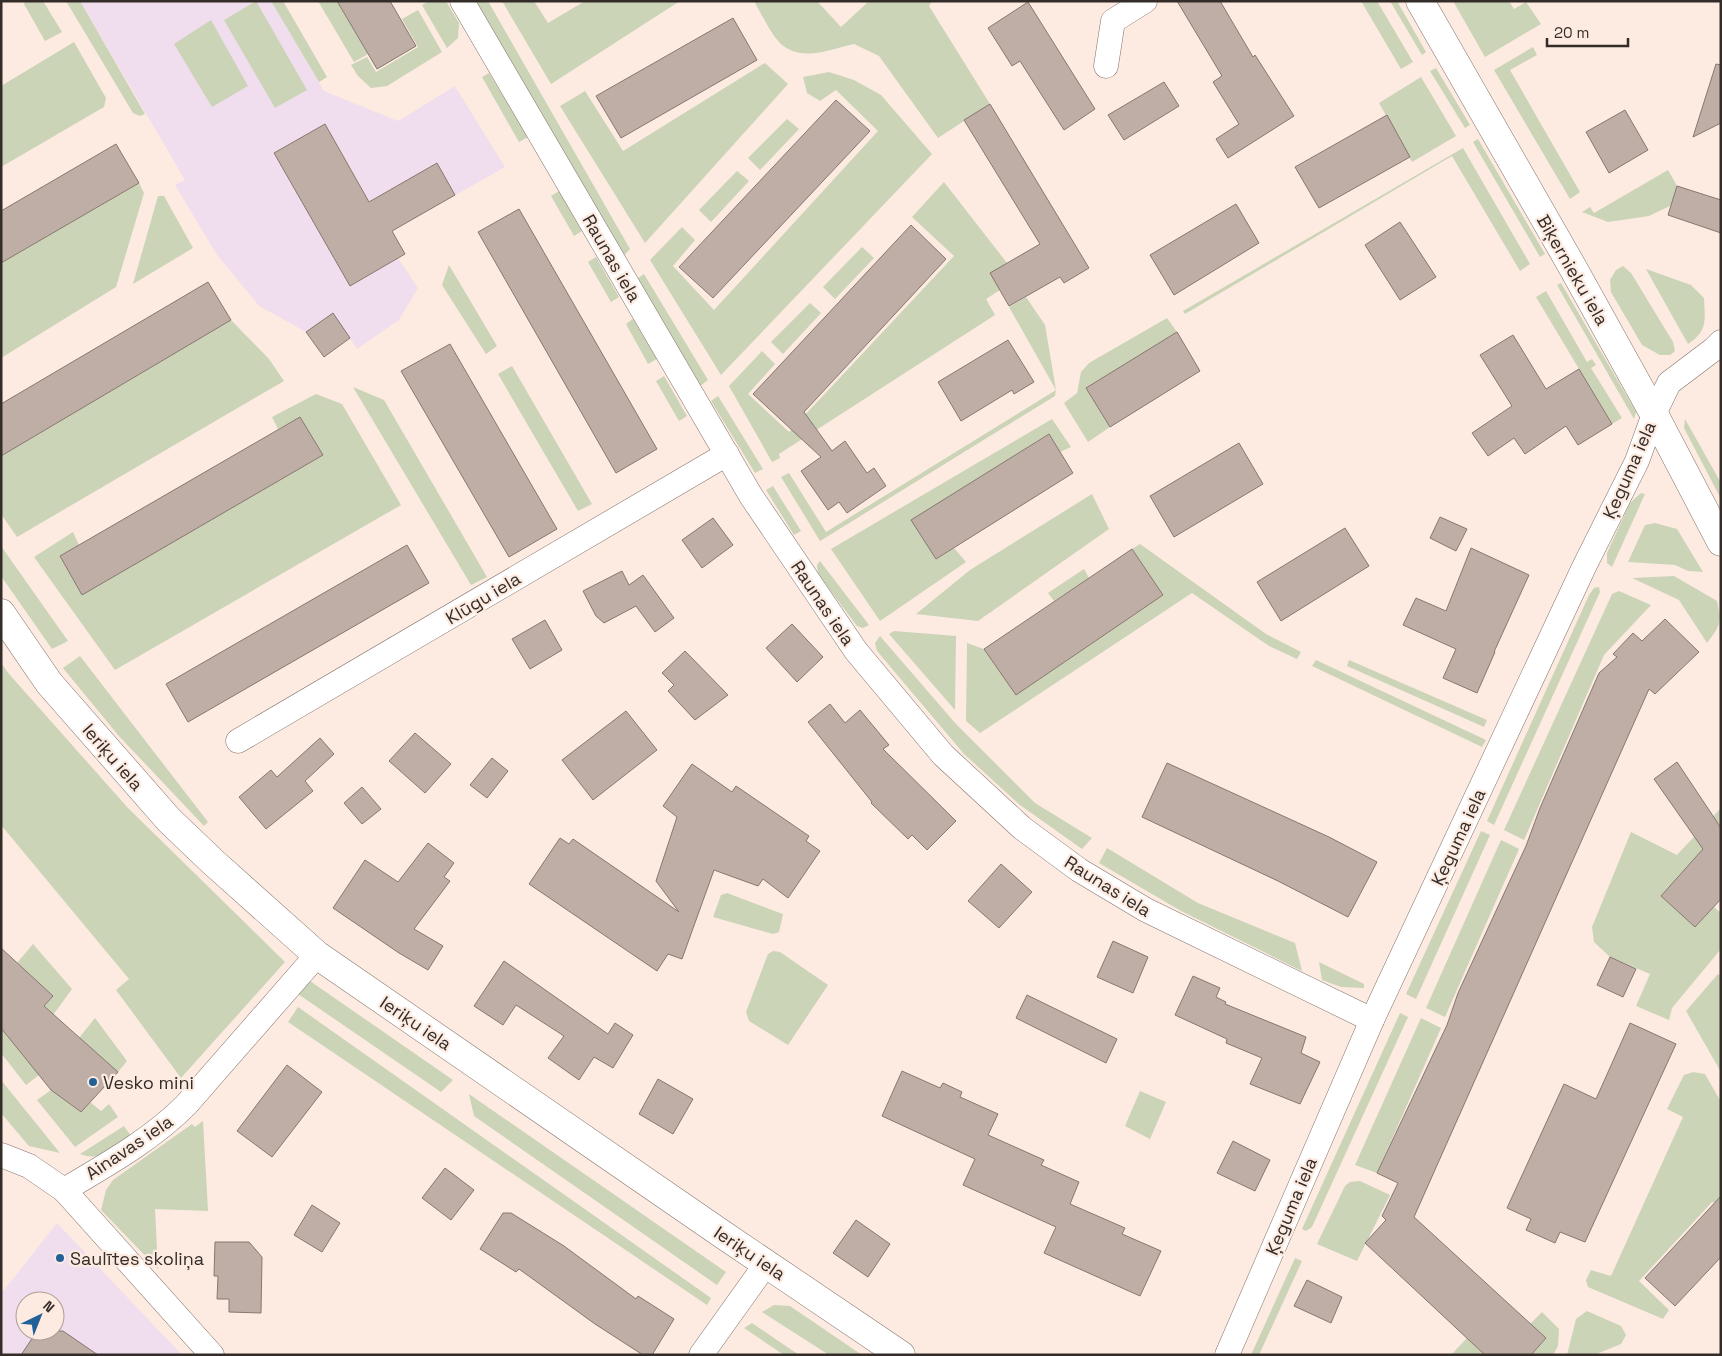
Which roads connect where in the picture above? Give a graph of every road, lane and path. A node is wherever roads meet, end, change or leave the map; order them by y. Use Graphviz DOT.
graph roads {
  1 [pos="462,1"];
  2 [pos="1145,1"];
  3 [pos="1420,1"];
  4 [pos="1106,66"];
  5 [pos="1721,342"];
  6 [pos="1654,414"];
  7 [pos="727,454"];
  8 [pos="1721,542"];
  9 [pos="1,613"];
  10 [pos="238,742"];
  11 [pos="317,955"];
  12 [pos="1372,1020"];
  13 [pos="1,1155"];
  14 [pos="64,1190"];
  15 [pos="766,1264"];
  16 [pos="212,1355"];
  17 [pos="701,1355"];
  18 [pos="902,1355"];
  19 [pos="1227,1355"];
  1 -- 7 [label="street, Raunas iela"];
  2 -- 4 [label="street"];
  3 -- 6 [label="street, Biķernieku iela"];
  5 -- 6 [label="street, Ķeguma iela"];
  6 -- 8 [label="street, Biķernieku iela"];
  6 -- 12 [label="street, Ķeguma iela"];
  7 -- 10 [label="street, Klūgu iela"];
  7 -- 12 [label="street, Raunas iela"];
  9 -- 11 [label="street, Ieriķu iela"];
  11 -- 14 [label="street, Ainavas iela"];
  11 -- 15 [label="street, Ieriķu iela"];
  12 -- 19 [label="street, Ķeguma iela"];
  13 -- 14 [label="street"];
  14 -- 16 [label="street"];
  15 -- 17 [label="street"];
  15 -- 18 [label="street, Ieriķu iela"];
}
